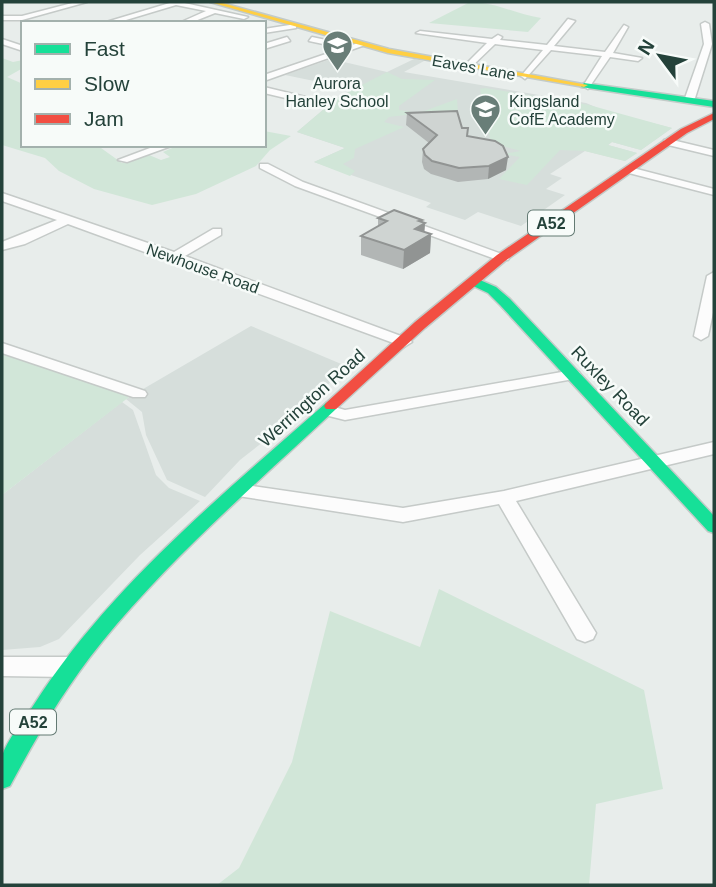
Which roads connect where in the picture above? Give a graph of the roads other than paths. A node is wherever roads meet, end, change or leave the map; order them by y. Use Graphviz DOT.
graph roads {
  1 [pos="84,4"];
  2 [pos="214,7"];
  3 [pos="244,17"];
  4 [pos="2,18"];
  5 [pos="192,20"];
  6 [pos="35,21"];
  7 [pos="114,21"];
  8 [pos="189,21"];
  9 [pos="196,21"];
  10 [pos="260,21"];
  11 [pos="571,21"];
  12 [pos="266,23"];
  13 [pos="705,24"];
  14 [pos="21,26"];
  15 [pos="624,27"];
  16 [pos="12,28"];
  17 [pos="292,31"];
  18 [pos="505,31"];
  19 [pos="266,33"];
  20 [pos="420,33"];
  21 [pos="266,34"];
  22 [pos="312,39"];
  23 [pos="711,40"];
  24 [pos="2,41"];
  25 [pos="278,42"];
  26 [pos="492,42"];
  27 [pos="340,44"];
  28 [pos="361,45"];
  29 [pos="266,46"];
  30 [pos="21,48"];
  31 [pos="549,48"];
  32 [pos="608,55"];
  33 [pos="638,58"];
  34 [pos="468,66"];
  35 [pos="266,70"];
  36 [pos="280,74"];
  37 [pos="526,76"];
  38 [pos="266,78"];
  39 [pos="588,86"];
  40 [pos="266,90"];
  41 [pos="654,95"];
  42 [pos="690,98"];
  43 [pos="311,101"];
  44 [pos="710,117"];
  45 [pos="668,142"];
  46 [pos="162,147"];
  47 [pos="152,150"];
  48 [pos="714,153"];
  49 [pos="164,156"];
  50 [pos="123,160"];
  51 [pos="264,166"];
  52 [pos="629,170"];
  53 [pos="714,192"];
  54 [pos="2,197"];
  55 [pos="67,220"];
  56 [pos="217,232"];
  57 [pos="2,246"];
  58 [pos="175,257"];
  59 [pos="502,257"];
  60 [pos="714,276"];
  61 [pos="473,281"];
  62 [pos="701,336"];
  63 [pos="404,342"];
  64 [pos="2,348"];
  65 [pos="573,374"];
  66 [pos="139,394"];
  67 [pos="327,410"];
  68 [pos="714,448"];
  69 [pos="655,460"];
  70 [pos="238,490"];
  71 [pos="504,497"];
  72 [pos="714,527"];
  73 [pos="585,633"];
  74 [pos="2,667"];
  75 [pos="68,667"];
  76 [pos="2,778"];
  1 -- 4 [label="street"];
  1 -- 6 [label="street"];
  2 -- 3 [label="street"];
  2 -- 5 [label="street"];
  2 -- 7 [label="street"];
  2 -- 10 [label="main road, Eaves Lane"];
  5 -- 8 [label="street"];
  5 -- 9 [label="street"];
  11 -- 31 [label="street"];
  12 -- 17 [label="main road, Eaves Lane"];
  13 -- 23 [label="street"];
  14 -- 16 [label="street"];
  15 -- 32 [label="street"];
  17 -- 19 [label="street"];
  17 -- 25 [label="street"];
  17 -- 27 [label="main road, Eaves Lane"];
  18 -- 26 [label="street"];
  20 -- 26 [label="street"];
  21 -- 25 [label="street"];
  22 -- 27 [label="street"];
  23 -- 42 [label="street"];
  24 -- 30 [label="street"];
  25 -- 29 [label="street"];
  26 -- 31 [label="street"];
  26 -- 34 [label="street"];
  27 -- 28 [label="main road, Eaves Lane"];
  28 -- 34 [label="main road, Eaves Lane"];
  28 -- 36 [label="street"];
  31 -- 32 [label="street"];
  31 -- 37 [label="street"];
  32 -- 33 [label="street"];
  32 -- 39 [label="street"];
  34 -- 37 [label="main road, Eaves Lane"];
  35 -- 36 [label="street"];
  36 -- 38 [label="street"];
  37 -- 39 [label="main road, Eaves Lane"];
  39 -- 41 [label="main road, Eaves Lane"];
  40 -- 43 [label="street"];
  41 -- 42 [label="main road, Eaves Lane"];
  41 -- 44 [label="main road, Eaves Lane"];
  42 -- 44 [label="main road, Eaves Lane"];
  44 -- 45 [label="main road, Werrington Road / A52"];
  45 -- 48 [label="street"];
  45 -- 52 [label="main road, Werrington Road / A52"];
  46 -- 47 [label="street"];
  47 -- 49 [label="street"];
  47 -- 50 [label="street"];
  51 -- 59 [label="street"];
  52 -- 53 [label="street"];
  52 -- 59 [label="main road, Werrington Road / A52"];
  54 -- 55 [label="street, Newhouse Road"];
  55 -- 57 [label="street"];
  55 -- 58 [label="street, Newhouse Road"];
  56 -- 58 [label="street"];
  58 -- 63 [label="street, Newhouse Road"];
  59 -- 61 [label="main road, Werrington Road / A52"];
  60 -- 62 [label="street"];
  61 -- 63 [label="main road, Werrington Road / A52"];
  61 -- 65 [label="main road, Ruxley Road"];
  63 -- 67 [label="main road, Werrington Road / A52"];
  64 -- 66 [label="street"];
  65 -- 67 [label="street"];
  65 -- 69 [label="main road, Ruxley Road"];
  67 -- 70 [label="main road, Werrington Road / A52"];
  68 -- 69 [label="street"];
  69 -- 71 [label="street"];
  69 -- 72 [label="main road, Ruxley Road"];
  70 -- 71 [label="street"];
  70 -- 75 [label="main road, Werrington Road / A52"];
  71 -- 73 [label="street"];
  74 -- 75 [label="street"];
  75 -- 76 [label="main road, Werrington Road / A52"];
}
